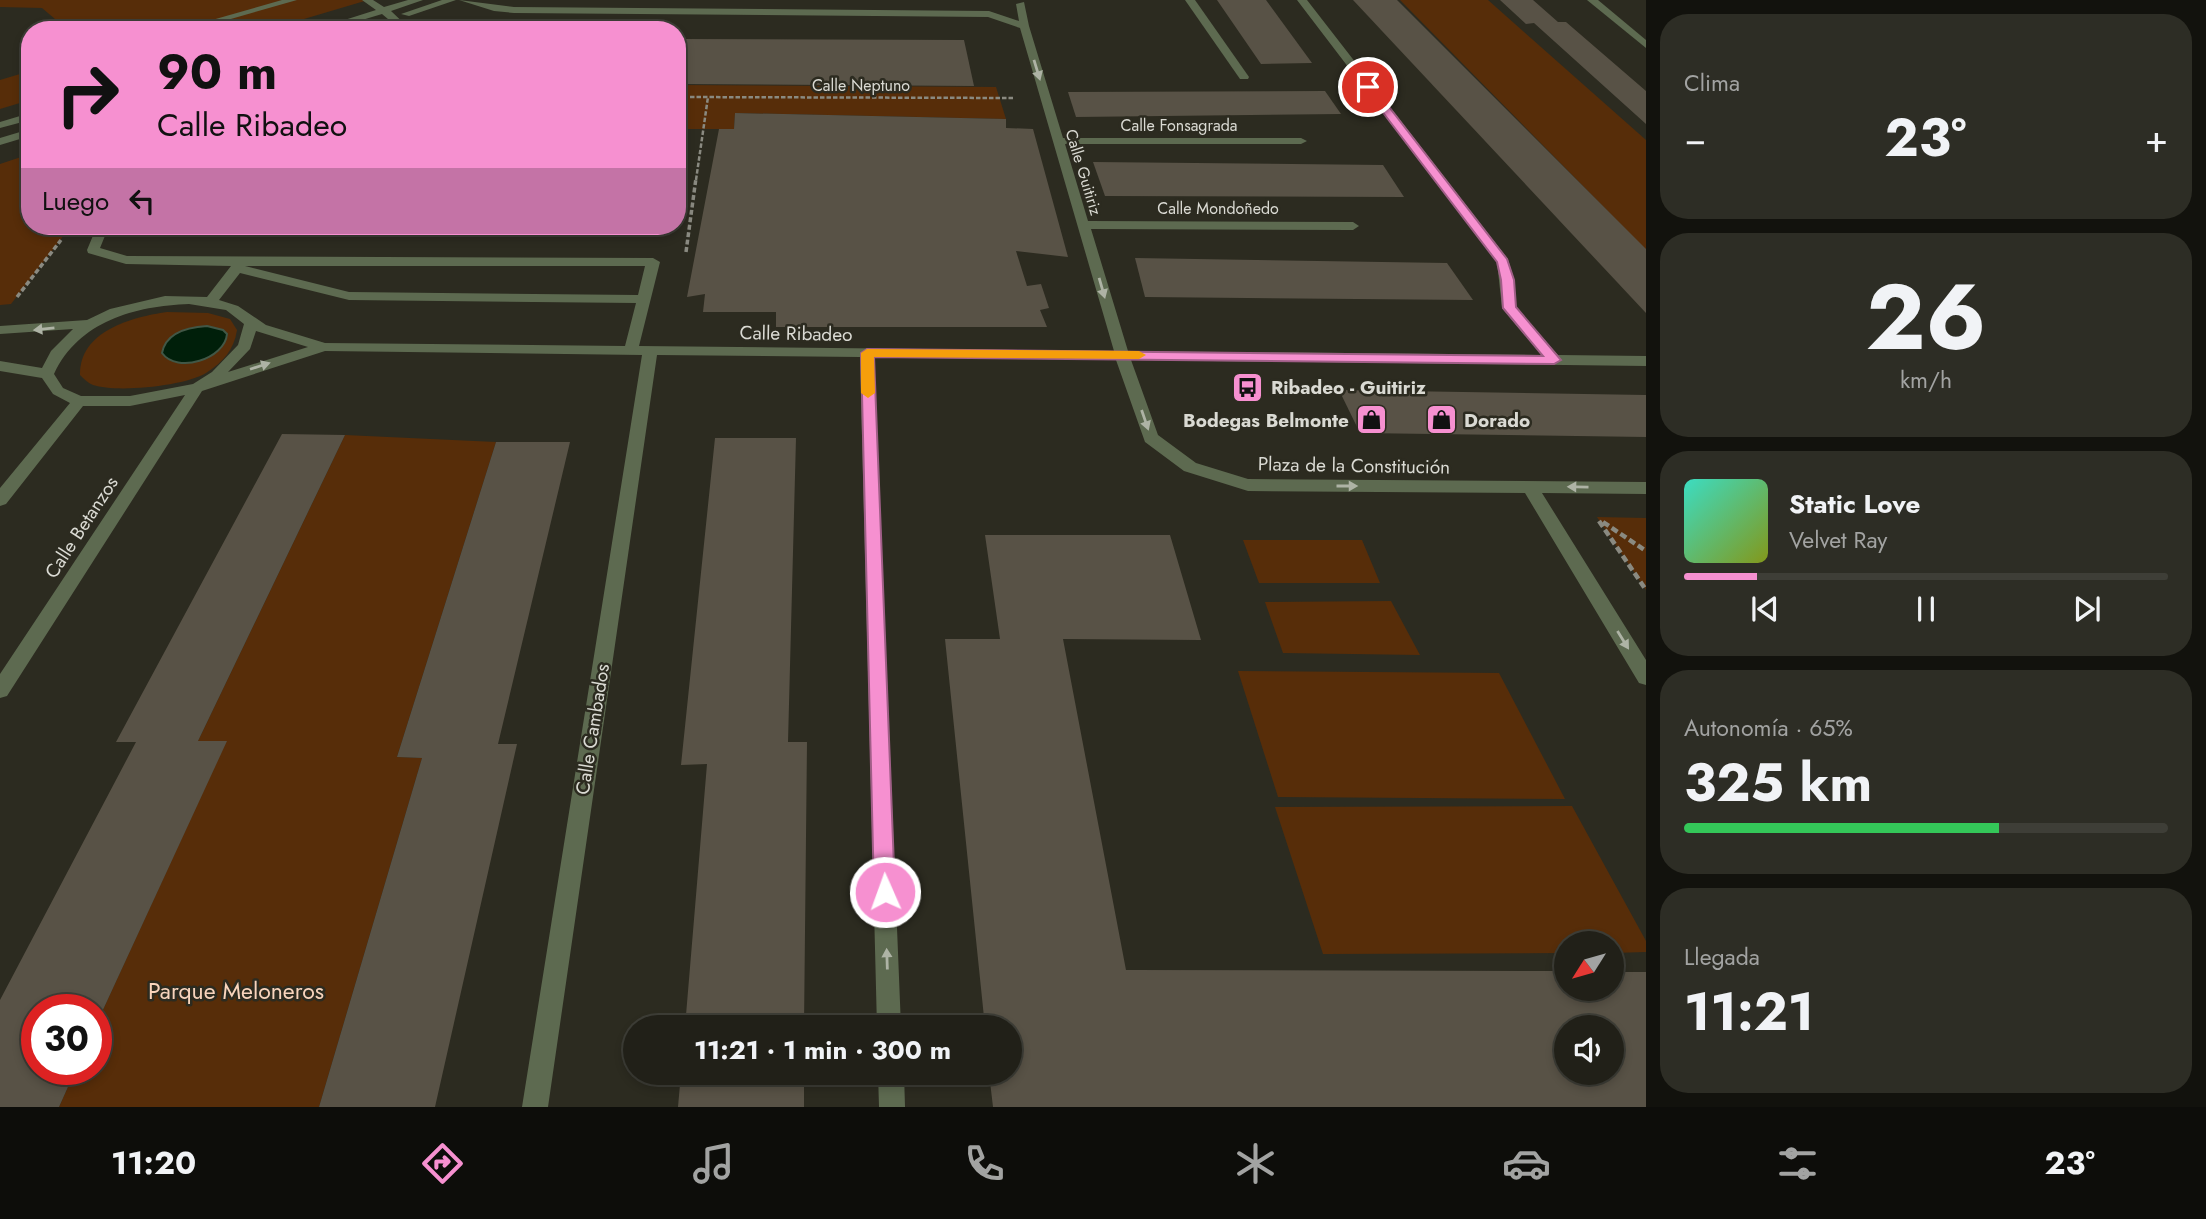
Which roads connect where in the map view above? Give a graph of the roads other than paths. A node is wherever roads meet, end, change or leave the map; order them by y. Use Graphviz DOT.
graph roads {
  1 [pos="292,0"];
  2 [pos="368,0"];
  3 [pos="418,0"];
  4 [pos="451,0"];
  5 [pos="464,0"];
  6 [pos="1190,0"];
  7 [pos="1301,0"];
  8 [pos="1592,0"];
  9 [pos="1019,3"];
  10 [pos="998,7"];
  11 [pos="383,10"];
  12 [pos="953,13"];
  13 [pos="395,18"];
  14 [pos="214,21"];
  15 [pos="347,21"];
  16 [pos="385,21"];
  17 [pos="398,21"];
  18 [pos="1024,26"];
  19 [pos="1646,45"];
  20 [pos="1244,77"];
  21 [pos="21,119"];
  22 [pos="0,125"];
  23 [pos="21,135"];
  24 [pos="1058,141"];
  25 [pos="1301,141"];
  26 [pos="0,142"];
  27 [pos="1084,226"];
  28 [pos="1353,226"];
  29 [pos="99,235"];
  30 [pos="238,265"];
  31 [pos="644,299"];
  32 [pos="210,302"];
  33 [pos="251,323"];
  34 [pos="88,324"];
  35 [pos="0,330"];
  36 [pos="324,347"];
  37 [pos="641,351"];
  38 [pos="867,353"];
  39 [pos="1122,355"];
  40 [pos="1554,360"];
  41 [pos="1646,361"];
  42 [pos="0,366"];
  43 [pos="47,374"];
  44 [pos="197,388"];
  45 [pos="79,401"];
  46 [pos="1530,487"];
  47 [pos="1646,488"];
  48 [pos="0,500"];
  49 [pos="1646,677"];
  50 [pos="0,690"];
  51 [pos="889,1015"];
  52 [pos="891,1085"];
  53 [pos="535,1107"];
  54 [pos="892,1107"];
  1 -- 14 [label="street"];
  2 -- 11 [label="street"];
  3 -- 11 [label="street"];
  4 -- 13 [label="street"];
  5 -- 12 [label="street"];
  6 -- 20 [label="street"];
  7 -- 40 [label="street"];
  8 -- 19 [label="street"];
  9 -- 18 [label="street, Calle Guitiriz"];
  10 -- 12 [label="street"];
  11 -- 13 [label="street"];
  11 -- 15 [label="street"];
  12 -- 18 [label="street"];
  13 -- 16 [label="street"];
  13 -- 17 [label="street"];
  18 -- 24 [label="street, Calle Guitiriz, one-way"];
  21 -- 22 [label="street"];
  23 -- 26 [label="street"];
  24 -- 25 [label="street, Calle Fonsagrada"];
  24 -- 27 [label="street, Calle Guitiriz"];
  27 -- 28 [label="street, Calle Mondoñedo"];
  27 -- 39 [label="street, Calle Guitiriz, one-way"];
  29 -- 30 [label="street"];
  30 -- 31 [label="street"];
  30 -- 31 [label="street, Calle Cambados"];
  30 -- 32 [label="street"];
  31 -- 37 [label="street, Calle Cambados"];
  32 -- 33 [label="street, Calle Ribadeo"];
  32 -- 34 [label="street, Calle Ribadeo"];
  33 -- 36 [label="street, Calle Ribadeo"];
  33 -- 44 [label="street"];
  34 -- 35 [label="street, one-way"];
  34 -- 43 [label="street"];
  36 -- 37 [label="street, Calle Ribadeo"];
  44 -- 36 [label="street, Calle Ribadeo, one-way"];
  37 -- 38 [label="street, Calle Ribadeo"];
  37 -- 53 [label="street, Calle Cambados"];
  38 -- 39 [label="street, Calle Ribadeo"];
  51 -- 38 [label="street, one-way"];
  39 -- 40 [label="street, Calle Ribadeo"];
  39 -- 46 [label="street, Plaza de la Constitución, one-way"];
  40 -- 41 [label="street, Calle Ribadeo"];
  42 -- 43 [label="street"];
  43 -- 45 [label="street"];
  44 -- 45 [label="street, Calle Ribadeo"];
  44 -- 50 [label="street, Calle Betanzos"];
  45 -- 48 [label="street"];
  47 -- 46 [label="street, Plaza de la Constitución, one-way"];
  46 -- 49 [label="street, one-way"];
  52 -- 54 [label="street"];
}
